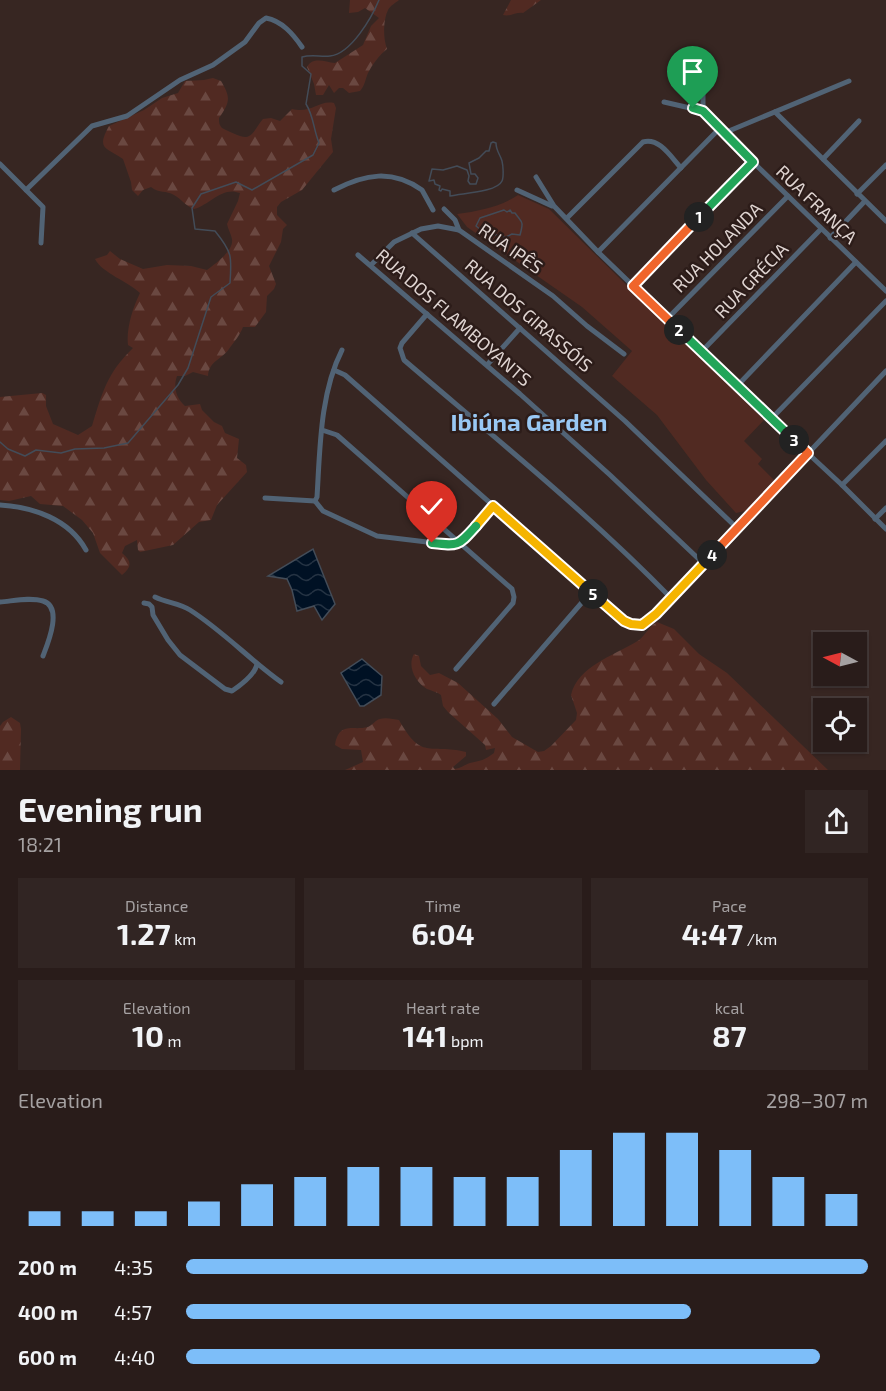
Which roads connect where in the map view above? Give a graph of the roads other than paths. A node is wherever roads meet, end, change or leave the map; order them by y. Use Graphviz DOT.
graph roads {
  1 [pos="302,47"];
  2 [pos="849,81"];
  3 [pos="703,87"];
  4 [pos="664,102"];
  5 [pos="703,111"];
  6 [pos="775,112"];
  7 [pos="859,121"];
  8 [pos="722,131"];
  9 [pos="823,159"];
  10 [pos="753,162"];
  11 [pos="0,164"];
  12 [pos="886,165"];
  13 [pos="681,168"];
  14 [pos="536,177"];
  15 [pos="26,190"];
  16 [pos="334,190"];
  17 [pos="517,190"];
  18 [pos="857,194"];
  19 [pos="788,196"];
  20 [pos="865,201"];
  21 [pos="554,206"];
  22 [pos="444,209"];
  23 [pos="433,210"];
  24 [pos="567,218"];
  25 [pos="886,221"];
  26 [pos="821,229"];
  27 [pos="459,230"];
  28 [pos="412,233"];
  29 [pos="830,238"];
  30 [pos="41,243"];
  31 [pos="598,252"];
  32 [pos="358,255"];
  33 [pos="856,262"];
  34 [pos="371,266"];
  35 [pos="633,286"];
  36 [pos="886,291"];
  37 [pos="886,301"];
  38 [pos="427,314"];
  39 [pos="668,318"];
  40 [pos="520,327"];
  41 [pos="342,350"];
  42 [pos="702,351"];
  43 [pos="624,354"];
  44 [pos="487,365"];
  45 [pos="334,369"];
  46 [pos="886,371"];
  47 [pos="738,386"];
  48 [pos="771,419"];
  49 [pos="322,430"];
  50 [pos="886,441"];
  51 [pos="808,453"];
  52 [pos="842,485"];
  53 [pos="265,498"];
  54 [pos="315,501"];
  55 [pos="0,505"];
  56 [pos="493,506"];
  57 [pos="886,508"];
  58 [pos="875,519"];
  59 [pos="440,524"];
  60 [pos="738,529"];
  61 [pos="886,529"];
  62 [pos="432,543"];
  63 [pos="461,543"];
  64 [pos="86,550"];
  65 [pos="704,564"];
  66 [pos="591,592"];
  67 [pos="155,597"];
  68 [pos="671,598"];
  69 [pos="0,602"];
  70 [pos="144,603"];
  71 [pos="43,656"];
  72 [pos="257,664"];
  73 [pos="456,669"];
  74 [pos="281,682"];
  75 [pos="494,704"];
  1 -- 15 [label="street"];
  2 -- 6 [label="street"];
  3 -- 5 [label="street"];
  4 -- 5 [label="street"];
  5 -- 8 [label="street, RUA FRANÇA"];
  6 -- 8 [label="street"];
  6 -- 9 [label="street"];
  7 -- 9 [label="street"];
  8 -- 10 [label="street, RUA FRANÇA"];
  8 -- 13 [label="street"];
  9 -- 18 [label="street"];
  10 -- 19 [label="street, RUA FRANÇA"];
  10 -- 35 [label="street"];
  11 -- 15 [label="street"];
  12 -- 18 [label="street"];
  13 -- 24 [label="street"];
  13 -- 31 [label="street"];
  14 -- 21 [label="street"];
  15 -- 30 [label="street"];
  16 -- 23 [label="street"];
  17 -- 21 [label="street"];
  18 -- 20 [label="street"];
  19 -- 26 [label="street, RUA FRANÇA"];
  19 -- 39 [label="street, RUA HOLANDA"];
  20 -- 25 [label="street"];
  20 -- 29 [label="street"];
  21 -- 24 [label="street"];
  22 -- 27 [label="street"];
  24 -- 31 [label="street"];
  26 -- 29 [label="street, RUA FRANÇA"];
  26 -- 42 [label="street, RUA GRÉCIA"];
  27 -- 28 [label="street, RUA IPÊS"];
  27 -- 43 [label="street, RUA IPÊS"];
  28 -- 34 [label="street, RUA IPÊS"];
  28 -- 40 [label="street, RUA DOS GIRASSÓIS"];
  29 -- 33 [label="street, RUA FRANÇA"];
  31 -- 35 [label="street"];
  32 -- 34 [label="street, RUA DOS FLAMBOYANTS"];
  33 -- 36 [label="street, RUA FRANÇA"];
  33 -- 47 [label="street"];
  34 -- 38 [label="street, RUA DOS FLAMBOYANTS"];
  35 -- 39 [label="street"];
  37 -- 48 [label="street"];
  38 -- 44 [label="street, RUA DOS FLAMBOYANTS"];
  38 -- 68 [label="street"];
  39 -- 42 [label="street"];
  40 -- 44 [label="street"];
  40 -- 60 [label="street, RUA DOS GIRASSÓIS"];
  41 -- 45 [label="street"];
  42 -- 47 [label="street"];
  44 -- 65 [label="street, RUA DOS FLAMBOYANTS"];
  45 -- 49 [label="street"];
  45 -- 56 [label="street"];
  46 -- 51 [label="street"];
  47 -- 48 [label="street"];
  48 -- 51 [label="street"];
  49 -- 54 [label="street"];
  49 -- 59 [label="street"];
  50 -- 52 [label="street"];
  51 -- 52 [label="street"];
  51 -- 60 [label="street"];
  52 -- 58 [label="street"];
  53 -- 54 [label="street"];
  54 -- 62 [label="street"];
  55 -- 64 [label="street"];
  56 -- 63 [label="street"];
  56 -- 66 [label="street"];
  57 -- 58 [label="street"];
  58 -- 61 [label="street"];
  59 -- 62 [label="street"];
  59 -- 63 [label="street"];
  60 -- 65 [label="street"];
  62 -- 63 [label="street"];
  63 -- 73 [label="street"];
  65 -- 68 [label="street"];
  66 -- 68 [label="street"];
  66 -- 75 [label="street"];
  67 -- 72 [label="street"];
  69 -- 71 [label="street"];
  70 -- 72 [label="street"];
  72 -- 74 [label="street"];
}
